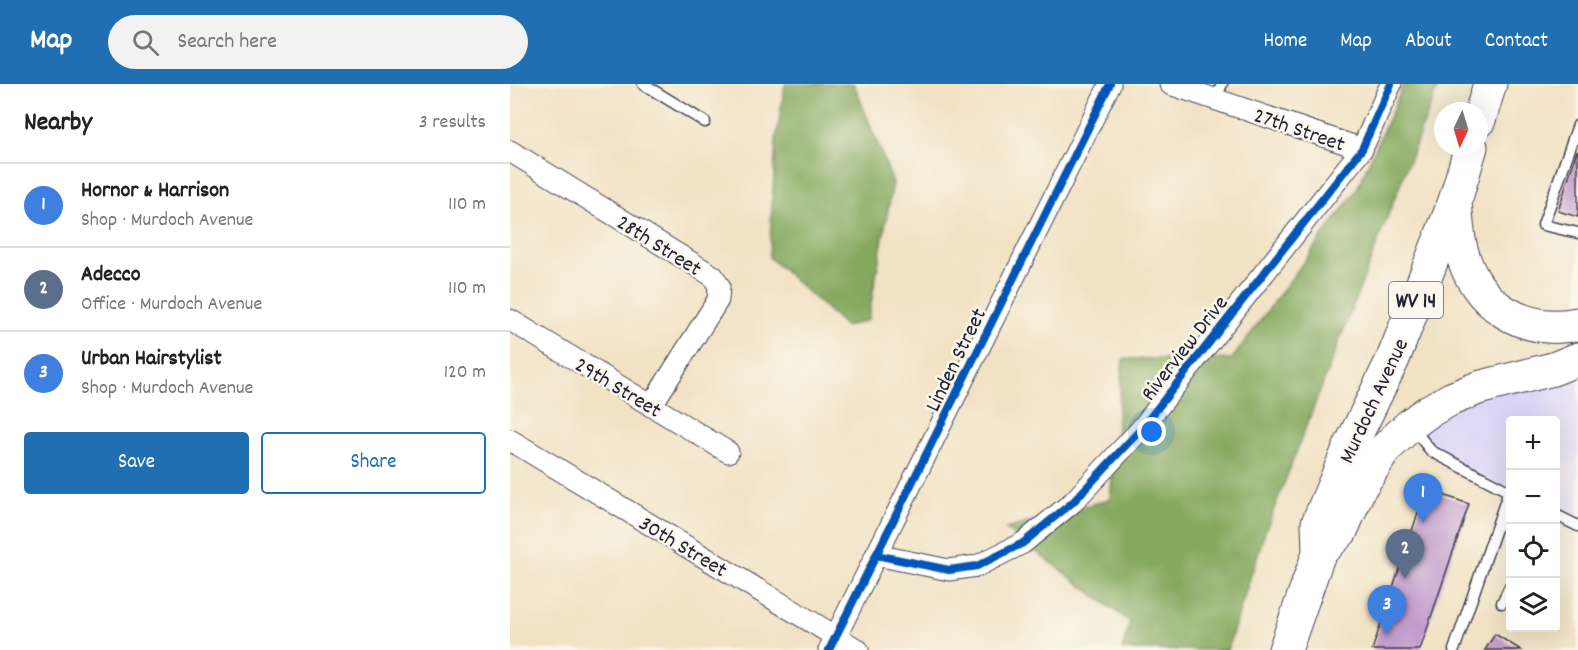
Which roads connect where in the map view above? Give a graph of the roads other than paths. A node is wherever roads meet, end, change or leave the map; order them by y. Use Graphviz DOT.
graph roads {
  1 [pos="643,84"];
  2 [pos="1110,84"];
  3 [pos="1170,84"];
  4 [pos="1391,84"];
  5 [pos="1490,84"];
  6 [pos="1219,92"];
  7 [pos="1484,102"];
  8 [pos="705,122"];
  9 [pos="1578,125"];
  10 [pos="1362,149"];
  11 [pos="510,151"];
  12 [pos="1468,156"];
  13 [pos="1455,201"];
  14 [pos="1578,233"];
  15 [pos="510,320"];
  16 [pos="1578,324"];
  17 [pos="1393,359"];
  18 [pos="1578,359"];
  19 [pos="651,406"];
  20 [pos="1410,425"];
  21 [pos="510,440"];
  22 [pos="728,452"];
  23 [pos="1506,490"];
  24 [pos="1506,503"];
  25 [pos="1560,517"];
  26 [pos="1578,526"];
  27 [pos="1319,553"];
  28 [pos="876,555"];
  29 [pos="1506,594"];
  30 [pos="1502,603"];
  31 [pos="832,643"];
  32 [pos="858,650"];
  33 [pos="1285,650"];
  34 [pos="1454,650"];
  1 -- 8 [label="lane"];
  2 -- 28 [label="street, Linden Street"];
  3 -- 6 [label="street, 27th Street"];
  4 -- 10 [label="street, Riverview Drive"];
  5 -- 7 [label="main road"];
  6 -- 10 [label="street, 27th Street"];
  9 -- 14 [label="lane"];
  10 -- 28 [label="street, Riverview Drive"];
  11 -- 19 [label="street, 28th Street"];
  12 -- 13 [label="main road, Murdoch Avenue / WV 14"];
  13 -- 16 [label="main road"];
  13 -- 17 [label="main road, Murdoch Avenue / WV 14"];
  15 -- 19 [label="street, 29th Street"];
  17 -- 20 [label="main road"];
  17 -- 27 [label="main road, Murdoch Avenue / WV 14"];
  18 -- 20 [label="main road, WV 14"];
  19 -- 22 [label="street, 29th Street"];
  20 -- 23 [label="lane"];
  20 -- 27 [label="main road, Murdoch Avenue / WV 14"];
  21 -- 31 [label="street, 30th Street"];
  24 -- 34 [label="lane"];
  25 -- 26 [label="lane"];
  27 -- 33 [label="main road, Murdoch Avenue / WV 14"];
  28 -- 31 [label="street, Linden Street"];
  29 -- 30 [label="lane"];
  31 -- 32 [label="street, 30th Street"];
}
